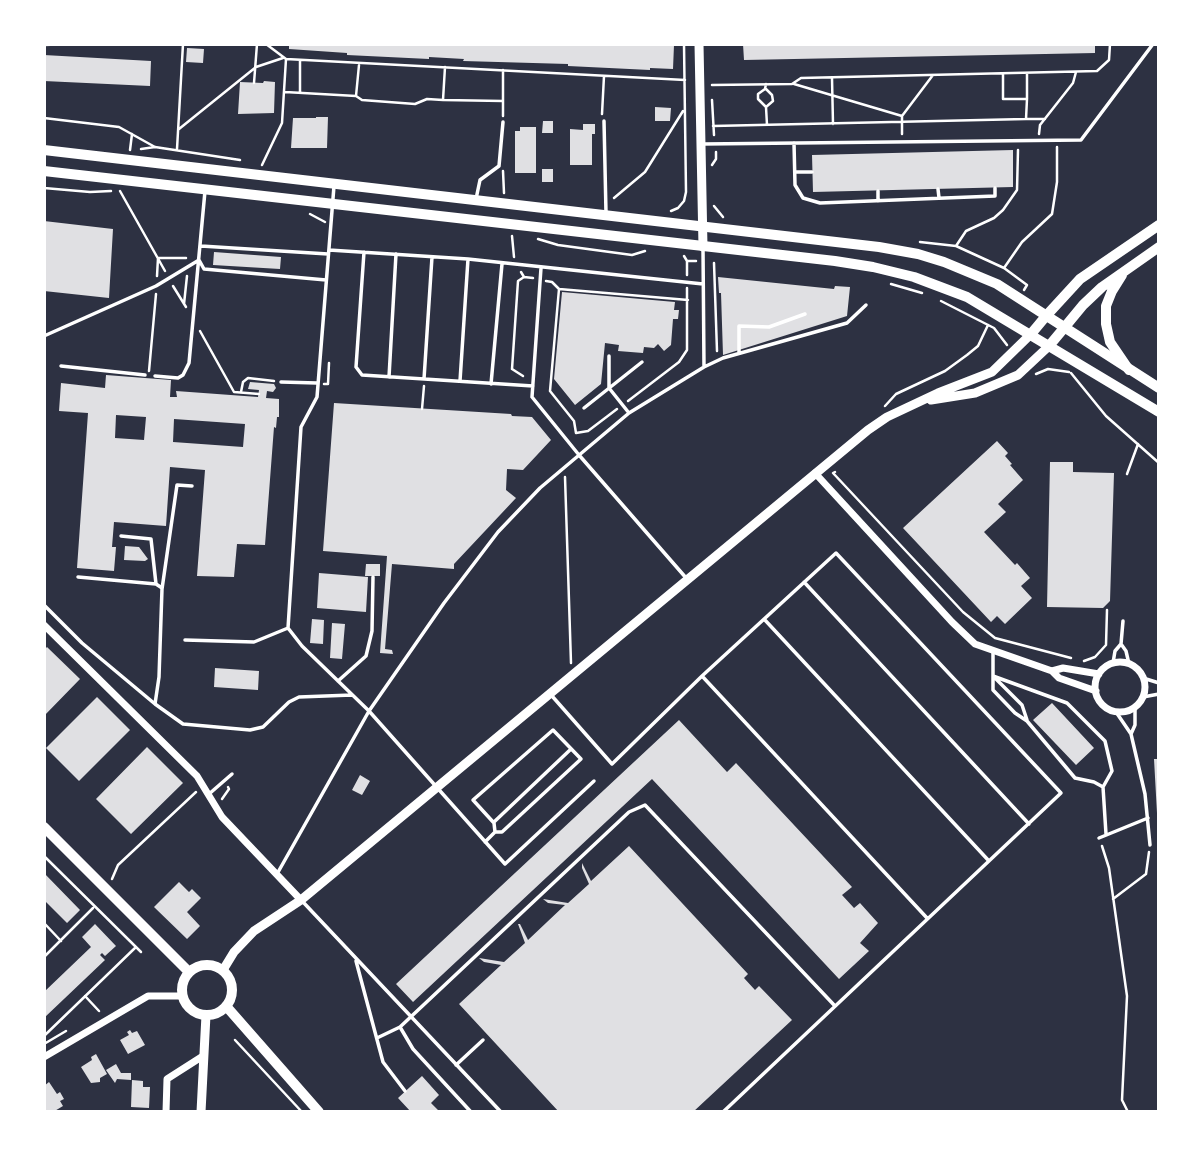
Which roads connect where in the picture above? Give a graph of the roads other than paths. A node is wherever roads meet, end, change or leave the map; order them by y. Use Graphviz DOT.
graph roads {
  1 [pos="699,44"];
  2 [pos="1153,44"];
  3 [pos="604,121"];
  4 [pos="503,122"];
  5 [pos="794,143"];
  6 [pos="700,144"];
  7 [pos="44,150"];
  8 [pos="44,171"];
  9 [pos="795,172"];
  10 [pos="812,172"];
  11 [pos="334,185"];
  12 [pos="205,188"];
  13 [pos="995,188"];
  14 [pos="938,189"];
  15 [pos="878,191"];
  16 [pos="939,198"];
  17 [pos="476,201"];
  18 [pos="878,201"];
  19 [pos="333,202"];
  20 [pos="606,210"];
  21 [pos="1159,225"];
  22 [pos="702,226"];
  23 [pos="200,246"];
  24 [pos="703,247"];
  25 [pos="1159,247"];
  26 [pos="328,252"];
  27 [pos="364,252"];
  28 [pos="396,254"];
  29 [pos="432,257"];
  30 [pos="468,259"];
  31 [pos="199,260"];
  32 [pos="503,263"];
  33 [pos="1128,267"];
  34 [pos="541,268"];
  35 [pos="326,280"];
  36 [pos="703,284"];
  37 [pos="866,305"];
  38 [pos="805,314"];
  39 [pos="1046,316"];
  40 [pos="1064,328"];
  41 [pos="1031,334"];
  42 [pos="44,336"];
  43 [pos="1049,346"];
  44 [pos="739,354"];
  45 [pos="609,356"];
  46 [pos="642,362"];
  47 [pos="61,366"];
  48 [pos="704,367"];
  49 [pos="1129,370"];
  50 [pos="155,376"];
  51 [pos="147,377"];
  52 [pos="388,377"];
  53 [pos="424,379"];
  54 [pos="281,382"];
  55 [pos="460,382"];
  56 [pos="317,383"];
  57 [pos="491,384"];
  58 [pos="533,384"];
  59 [pos="609,388"];
  60 [pos="1159,388"];
  61 [pos="919,402"];
  62 [pos="584,408"];
  63 [pos="1159,412"];
  64 [pos="629,413"];
  65 [pos="579,455"];
  66 [pos="815,473"];
  67 [pos="192,486"];
  68 [pos="121,536"];
  69 [pos="78,577"];
  70 [pos="373,577"];
  71 [pos="688,579"];
  72 [pos="804,582"];
  73 [pos="156,584"];
  74 [pos="162,589"];
  75 [pos="44,605"];
  76 [pos="764,620"];
  77 [pos="1123,621"];
  78 [pos="44,625"];
  79 [pos="288,628"];
  80 [pos="185,640"];
  81 [pos="1121,644"];
  82 [pos="993,651"];
  83 [pos="1113,663"];
  84 [pos="1129,664"];
  85 [pos="1052,671"];
  86 [pos="1099,674"];
  87 [pos="702,676"];
  88 [pos="993,676"];
  89 [pos="1143,678"];
  90 [pos="338,681"];
  91 [pos="1159,683"];
  92 [pos="1096,691"];
  93 [pos="549,693"];
  94 [pos="1159,694"];
  95 [pos="352,695"];
  96 [pos="1143,697"];
  97 [pos="155,704"];
  98 [pos="1135,707"];
  99 [pos="369,711"];
  100 [pos="1116,712"];
  101 [pos="1027,722"];
  102 [pos="1131,734"];
  103 [pos="571,749"];
  104 [pos="232,774"];
  105 [pos="594,781"];
  106 [pos="435,787"];
  107 [pos="1102,787"];
  108 [pos="209,794"];
  109 [pos="1148,818"];
  110 [pos="494,823"];
  111 [pos="1028,824"];
  112 [pos="44,827"];
  113 [pos="495,832"];
  114 [pos="1106,834"];
  115 [pos="1100,838"];
  116 [pos="485,842"];
  117 [pos="1150,845"];
  118 [pos="989,861"];
  119 [pos="278,874"];
  120 [pos="301,900"];
  121 [pos="928,919"];
  122 [pos="356,958"];
  123 [pos="223,970"];
  124 [pos="189,972"];
  125 [pos="182,996"];
  126 [pos="226,1006"];
  127 [pos="835,1006"];
  128 [pos="206,1015"];
  129 [pos="411,1017"];
  130 [pos="400,1027"];
  131 [pos="377,1038"];
  132 [pos="482,1040"];
  133 [pos="203,1056"];
  134 [pos="44,1057"];
  135 [pos="456,1065"];
  136 [pos="405,1091"];
  137 [pos="166,1112"];
  138 [pos="201,1112"];
  139 [pos="319,1112"];
  140 [pos="471,1112"];
  141 [pos="500,1112"];
  142 [pos="723,1112"];
  1 -- 6 [label="street"];
  2 -- 5 [label="lane"];
  3 -- 20 [label="lane"];
  4 -- 17 [label="lane"];
  5 -- 6 [label="lane"];
  5 -- 9 [label="lane"];
  6 -- 22 [label="street"];
  7 -- 11 [label="main road"];
  8 -- 12 [label="main road"];
  9 -- 10 [label="lane"];
  9 -- 18 [label="lane"];
  11 -- 17 [label="main road"];
  11 -- 19 [label="lane"];
  12 -- 19 [label="main road"];
  12 -- 23 [label="lane"];
  13 -- 16 [label="lane"];
  14 -- 16 [label="lane"];
  15 -- 18 [label="lane"];
  16 -- 18 [label="lane"];
  17 -- 20 [label="main road"];
  19 -- 24 [label="main road"];
  19 -- 26 [label="lane"];
  20 -- 22 [label="main road"];
  21 -- 39 [label="highway"];
  22 -- 24 [label="street"];
  22 -- 39 [label="main road"];
  23 -- 26 [label="lane"];
  23 -- 31 [label="lane"];
  24 -- 36 [label="lane"];
  24 -- 41 [label="main road"];
  25 -- 33 [label="highway"];
  26 -- 27 [label="lane"];
  26 -- 35 [label="lane"];
  27 -- 28 [label="lane"];
  27 -- 52 [label="lane"];
  28 -- 29 [label="lane"];
  28 -- 52 [label="lane"];
  29 -- 30 [label="lane"];
  29 -- 53 [label="lane"];
  30 -- 32 [label="lane"];
  30 -- 55 [label="lane"];
  31 -- 35 [label="lane"];
  31 -- 42 [label="lane"];
  31 -- 50 [label="lane"];
  32 -- 34 [label="lane"];
  32 -- 57 [label="lane"];
  33 -- 40 [label="highway"];
  33 -- 49 [label="highway"];
  34 -- 36 [label="lane"];
  34 -- 58 [label="lane"];
  35 -- 56 [label="lane"];
  36 -- 48 [label="lane"];
  37 -- 44 [label="lane"];
  38 -- 44 [label="lane"];
  39 -- 40 [label="main road"];
  39 -- 41 [label="main road"];
  40 -- 43 [label="main road"];
  40 -- 49 [label="main road"];
  41 -- 43 [label="main road"];
  41 -- 61 [label="street"];
  43 -- 61 [label="street"];
  43 -- 63 [label="main road"];
  44 -- 48 [label="lane"];
  45 -- 59 [label="lane"];
  46 -- 59 [label="lane"];
  47 -- 51 [label="lane"];
  48 -- 64 [label="lane"];
  49 -- 60 [label="main road"];
  52 -- 53 [label="lane"];
  53 -- 55 [label="lane"];
  54 -- 56 [label="lane"];
  55 -- 57 [label="lane"];
  56 -- 79 [label="lane"];
  57 -- 58 [label="lane"];
  58 -- 65 [label="lane"];
  59 -- 62 [label="lane"];
  59 -- 64 [label="lane"];
  61 -- 66 [label="street"];
  64 -- 65 [label="lane"];
  65 -- 71 [label="lane"];
  65 -- 99 [label="lane"];
  66 -- 71 [label="street"];
  66 -- 82 [label="street"];
  67 -- 74 [label="lane"];
  68 -- 73 [label="lane"];
  69 -- 73 [label="lane"];
  70 -- 90 [label="lane"];
  71 -- 93 [label="street"];
  72 -- 76 [label="lane"];
  72 -- 111 [label="lane"];
  72 -- 111 [label="lane"];
  73 -- 74 [label="lane"];
  74 -- 97 [label="lane"];
  75 -- 97 [label="lane"];
  76 -- 87 [label="lane"];
  76 -- 118 [label="lane"];
  77 -- 81 [label="lane"];
  78 -- 108 [label="street"];
  79 -- 80 [label="lane"];
  79 -- 90 [label="lane"];
  81 -- 83 [label="lane"];
  81 -- 84 [label="lane"];
  82 -- 85 [label="street"];
  82 -- 88 [label="lane"];
  83 -- 84 [label="street"];
  83 -- 86 [label="street"];
  84 -- 89 [label="street"];
  85 -- 86 [label="street"];
  85 -- 92 [label="street"];
  86 -- 92 [label="street"];
  87 -- 93 [label="lane"];
  87 -- 121 [label="lane"];
  88 -- 101 [label="lane"];
  88 -- 101 [label="lane"];
  88 -- 107 [label="lane"];
  89 -- 91 [label="lane"];
  89 -- 96 [label="street"];
  90 -- 95 [label="lane"];
  92 -- 100 [label="street"];
  93 -- 106 [label="street"];
  94 -- 96 [label="lane"];
  95 -- 97 [label="lane"];
  95 -- 99 [label="lane"];
  96 -- 98 [label="street"];
  98 -- 100 [label="street"];
  98 -- 102 [label="lane"];
  99 -- 106 [label="lane"];
  99 -- 119 [label="lane"];
  100 -- 102 [label="lane"];
  101 -- 107 [label="lane"];
  102 -- 109 [label="lane"];
  103 -- 110 [label="lane"];
  103 -- 110 [label="lane"];
  103 -- 113 [label="lane"];
  104 -- 108 [label="lane"];
  105 -- 116 [label="lane"];
  106 -- 116 [label="lane"];
  106 -- 120 [label="street"];
  107 -- 114 [label="lane"];
  108 -- 119 [label="street"];
  109 -- 114 [label="lane"];
  109 -- 117 [label="lane"];
  110 -- 113 [label="lane"];
  111 -- 118 [label="lane"];
  112 -- 124 [label="main road"];
  113 -- 116 [label="lane"];
  114 -- 115 [label="lane"];
  118 -- 121 [label="lane"];
  119 -- 120 [label="street"];
  120 -- 122 [label="lane"];
  120 -- 123 [label="street"];
  121 -- 127 [label="lane"];
  122 -- 129 [label="lane"];
  122 -- 131 [label="lane"];
  123 -- 124 [label="main road"];
  123 -- 126 [label="main road"];
  124 -- 125 [label="main road"];
  125 -- 128 [label="main road"];
  125 -- 134 [label="street"];
  126 -- 128 [label="main road"];
  126 -- 139 [label="main road"];
  127 -- 129 [label="lane"];
  127 -- 142 [label="lane"];
  128 -- 133 [label="street"];
  129 -- 130 [label="lane"];
  129 -- 135 [label="lane"];
  130 -- 131 [label="lane"];
  130 -- 140 [label="lane"];
  131 -- 136 [label="lane"];
  132 -- 135 [label="lane"];
  133 -- 137 [label="street"];
  133 -- 138 [label="street"];
  135 -- 141 [label="lane"];
}
